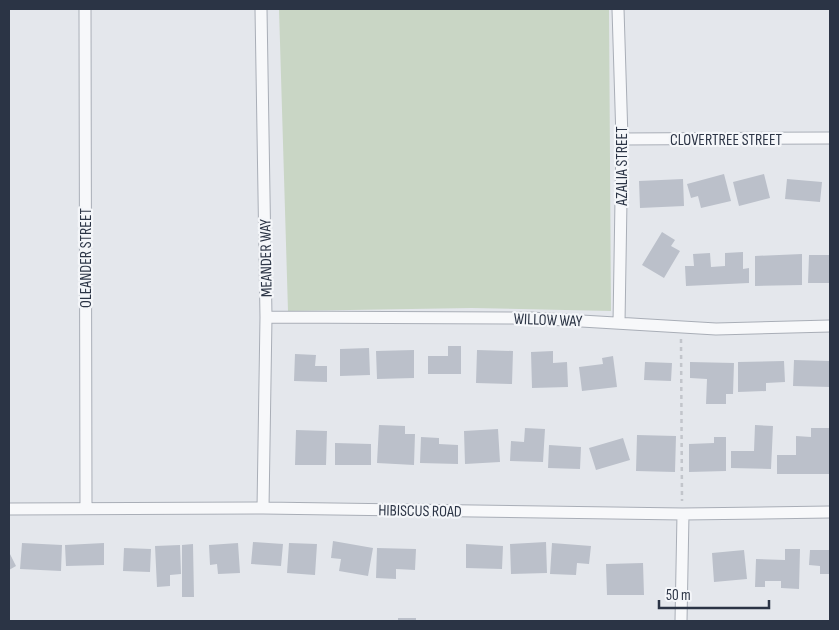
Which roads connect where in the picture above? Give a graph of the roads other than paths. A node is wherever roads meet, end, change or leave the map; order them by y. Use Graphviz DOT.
graph roads {
  1 [pos="85,9"];
  2 [pos="261,9"];
  3 [pos="618,9"];
  4 [pos="830,138"];
  5 [pos="622,139"];
  6 [pos="266,317"];
  7 [pos="619,323"];
  8 [pos="830,326"];
  9 [pos="86,508"];
  10 [pos="263,508"];
  11 [pos="9,509"];
  12 [pos="830,512"];
  13 [pos="683,514"];
  14 [pos="681,621"];
  1 -- 9 [label="street, OLEANDER STREET"];
  2 -- 6 [label="street, MEANDER WAY"];
  3 -- 5 [label="street, AZALIA STREET"];
  4 -- 5 [label="street, CLOVERTREE STREET"];
  5 -- 7 [label="street, AZALIA STREET"];
  6 -- 7 [label="street, WILLOW WAY"];
  6 -- 10 [label="street, MEANDER WAY"];
  7 -- 8 [label="street, WILLOW WAY"];
  9 -- 10 [label="street, HIBISCUS ROAD"];
  9 -- 11 [label="street, HIBISCUS ROAD"];
  10 -- 13 [label="street, HIBISCUS ROAD"];
  12 -- 13 [label="street, HIBISCUS ROAD"];
  13 -- 14 [label="street"];
}
